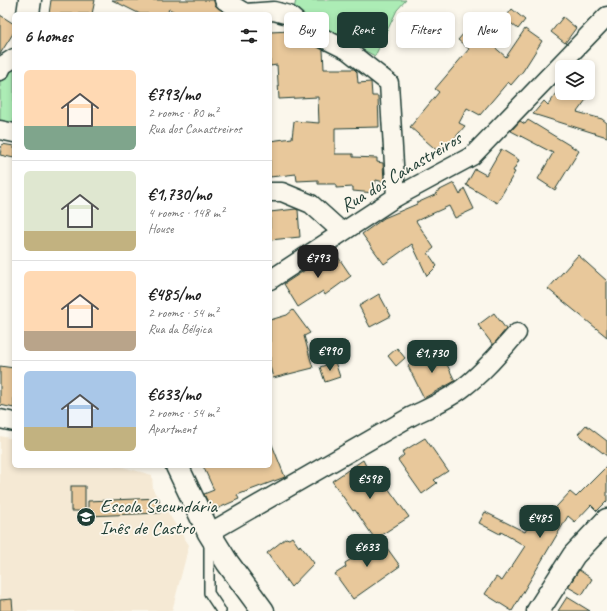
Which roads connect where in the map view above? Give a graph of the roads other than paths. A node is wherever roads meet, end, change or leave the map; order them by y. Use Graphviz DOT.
graph roads {
  1 [pos="30,0"];
  2 [pos="224,0"];
  3 [pos="28,12"];
  4 [pos="243,12"];
  5 [pos="260,12"];
  6 [pos="607,16"];
  7 [pos="12,59"];
  8 [pos="0,71"];
  9 [pos="0,130"];
  10 [pos="12,133"];
  11 [pos="272,192"];
  12 [pos="396,197"];
  13 [pos="342,232"];
  14 [pos="272,279"];
  15 [pos="517,333"];
  16 [pos="0,419"];
  17 [pos="12,422"];
  18 [pos="178,468"];
  19 [pos="607,520"];
  20 [pos="209,533"];
  21 [pos="221,611"];
  22 [pos="262,611"];
  23 [pos="538,611"];
  1 -- 3 [label="street"];
  2 -- 4 [label="street"];
  5 -- 12 [label="street"];
  6 -- 12 [label="street, Rua dos Canastreiros"];
  7 -- 8 [label="street"];
  9 -- 10 [label="street"];
  11 -- 13 [label="street"];
  12 -- 13 [label="street, Rua dos Canastreiros"];
  13 -- 14 [label="street, Rua dos Canastreiros"];
  15 -- 20 [label="street"];
  16 -- 17 [label="street"];
  18 -- 20 [label="street"];
  19 -- 23 [label="street"];
  20 -- 21 [label="lane"];
  20 -- 22 [label="street"];
}
